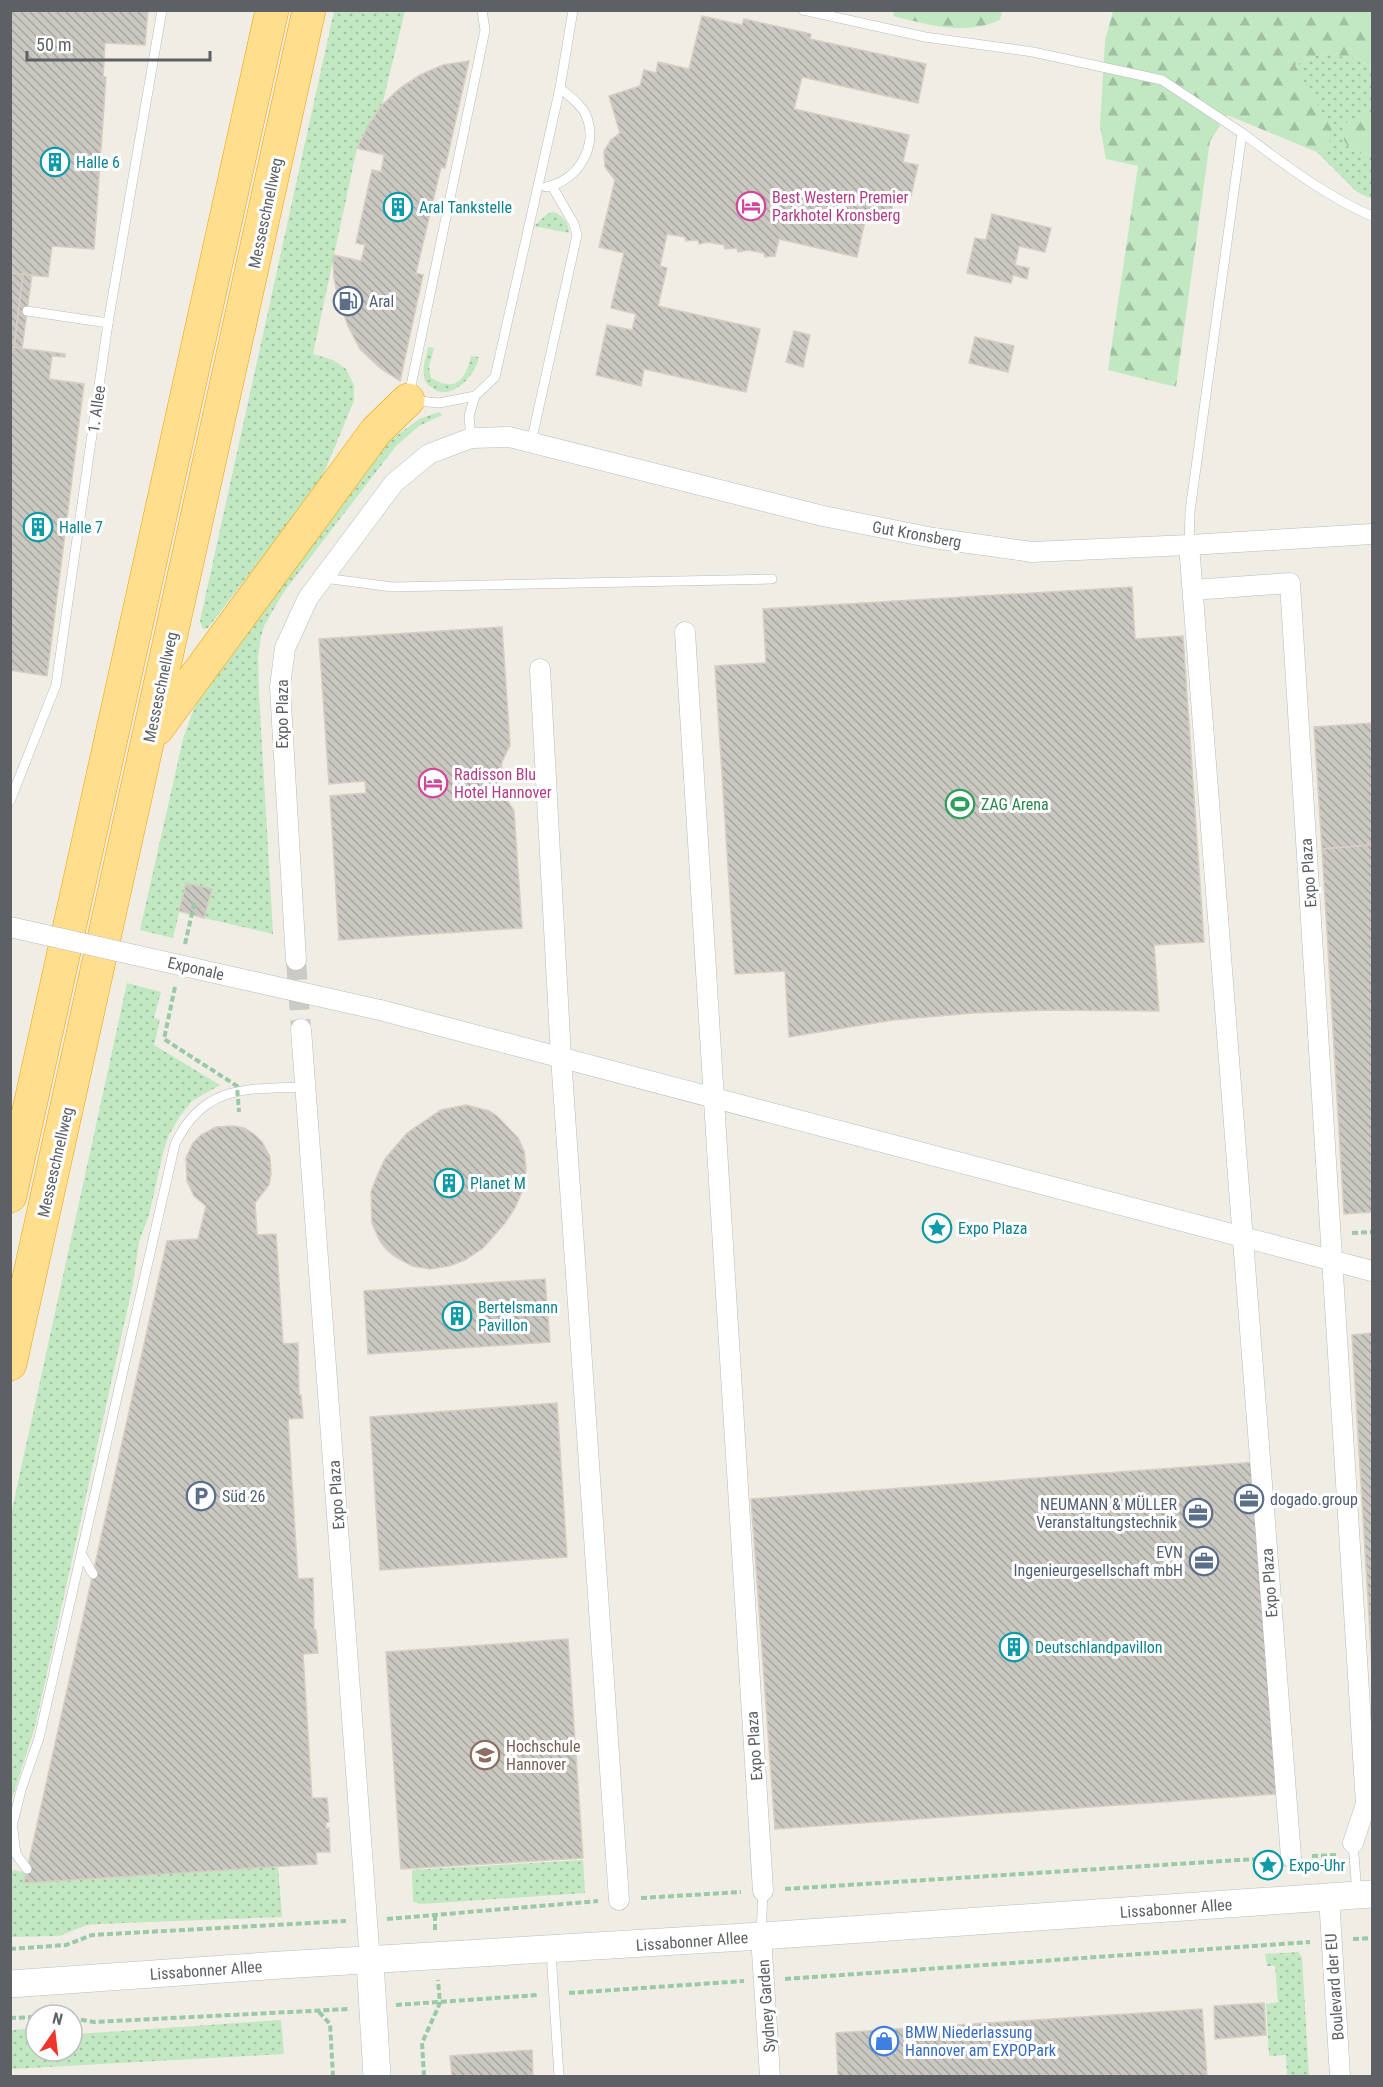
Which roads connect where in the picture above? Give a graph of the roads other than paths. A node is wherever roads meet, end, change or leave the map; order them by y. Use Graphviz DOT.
graph roads {
  1 [pos="162,10"];
  2 [pos="272,10"];
  3 [pos="309,10"];
  4 [pos="482,10"];
  5 [pos="573,10"];
  6 [pos="803,10"];
  7 [pos="560,88"];
  8 [pos="1242,133"];
  9 [pos="552,186"];
  10 [pos="538,188"];
  11 [pos="1372,216"];
  12 [pos="27,311"];
  13 [pos="108,323"];
  14 [pos="475,396"];
  15 [pos="408,400"];
  16 [pos="471,438"];
  17 [pos="531,444"];
  18 [pos="1372,534"];
  19 [pos="1190,545"];
  20 [pos="324,579"];
  21 [pos="772,579"];
  22 [pos="1193,590"];
  23 [pos="685,632"];
  24 [pos="540,669"];
  25 [pos="149,740"];
  26 [pos="10,801"];
  27 [pos="10,927"];
  28 [pos="296,960"];
  29 [pos="301,1029"];
  30 [pos="561,1057"];
  31 [pos="305,1087"];
  32 [pos="714,1098"];
  33 [pos="10,1196"];
  34 [pos="1243,1237"];
  35 [pos="1333,1260"];
  36 [pos="1372,1271"];
  37 [pos="10,1364"];
  38 [pos="82,1555"];
  39 [pos="93,1574"];
  40 [pos="11,1832"];
  41 [pos="1353,1848"];
  42 [pos="1291,1857"];
  43 [pos="27,1869"];
  44 [pos="763,1891"];
  45 [pos="1365,1895"];
  46 [pos="1329,1897"];
  47 [pos="619,1900"];
  48 [pos="761,1936"];
  49 [pos="551,1949"];
  50 [pos="370,1961"];
  51 [pos="10,1984"];
  52 [pos="377,2076"];
  53 [pos="559,2076"];
  54 [pos="770,2076"];
  55 [pos="1340,2076"];
  1 -- 13 [label="lane, 1. Allee"];
  2 -- 33 [label="highway"];
  3 -- 25 [label="highway, Messeschnellweg"];
  4 -- 15 [label="lane"];
  5 -- 7 [label="lane"];
  6 -- 8 [label="lane"];
  7 -- 9 [label="lane"];
  7 -- 10 [label="lane"];
  8 -- 11 [label="lane"];
  8 -- 19 [label="lane"];
  9 -- 10 [label="lane"];
  9 -- 17 [label="lane"];
  10 -- 14 [label="lane"];
  12 -- 13 [label="lane"];
  13 -- 26 [label="lane, 1. Allee"];
  14 -- 15 [label="lane"];
  14 -- 16 [label="lane"];
  15 -- 25 [label="highway"];
  16 -- 17 [label="street, Gut Kronsberg"];
  16 -- 20 [label="street, Expo Plaza"];
  17 -- 19 [label="street, Gut Kronsberg"];
  18 -- 19 [label="street, Gut Kronsberg"];
  19 -- 22 [label="street, Expo Plaza"];
  20 -- 21 [label="lane"];
  20 -- 28 [label="street, Expo Plaza"];
  22 -- 34 [label="street, Expo Plaza"];
  22 -- 35 [label="street, Expo Plaza"];
  23 -- 32 [label="street, Expo Plaza"];
  24 -- 30 [label="street"];
  25 -- 37 [label="highway, Messeschnellweg"];
  27 -- 30 [label="street, Exponale, bridge"];
  29 -- 31 [label="street, Expo Plaza"];
  30 -- 32 [label="street"];
  30 -- 47 [label="street"];
  31 -- 38 [label="lane"];
  31 -- 50 [label="street, Expo Plaza"];
  32 -- 34 [label="street"];
  32 -- 44 [label="street, Expo Plaza"];
  34 -- 35 [label="street"];
  34 -- 42 [label="street, Expo Plaza"];
  35 -- 36 [label="street"];
  35 -- 41 [label="street, Expo Plaza"];
  38 -- 39 [label="lane"];
  38 -- 40 [label="lane"];
  40 -- 43 [label="lane"];
  41 -- 45 [label="lane"];
  44 -- 48 [label="lane"];
  45 -- 46 [label="main road, Lissabonner Allee"];
  46 -- 48 [label="main road, Lissabonner Allee"];
  46 -- 55 [label="street, Boulevard der EU"];
  48 -- 49 [label="main road, Lissabonner Allee"];
  48 -- 54 [label="street, Sydney Garden"];
  49 -- 50 [label="main road, Lissabonner Allee"];
  49 -- 53 [label="lane"];
  50 -- 51 [label="main road, Lissabonner Allee"];
  50 -- 52 [label="main road"];
}
